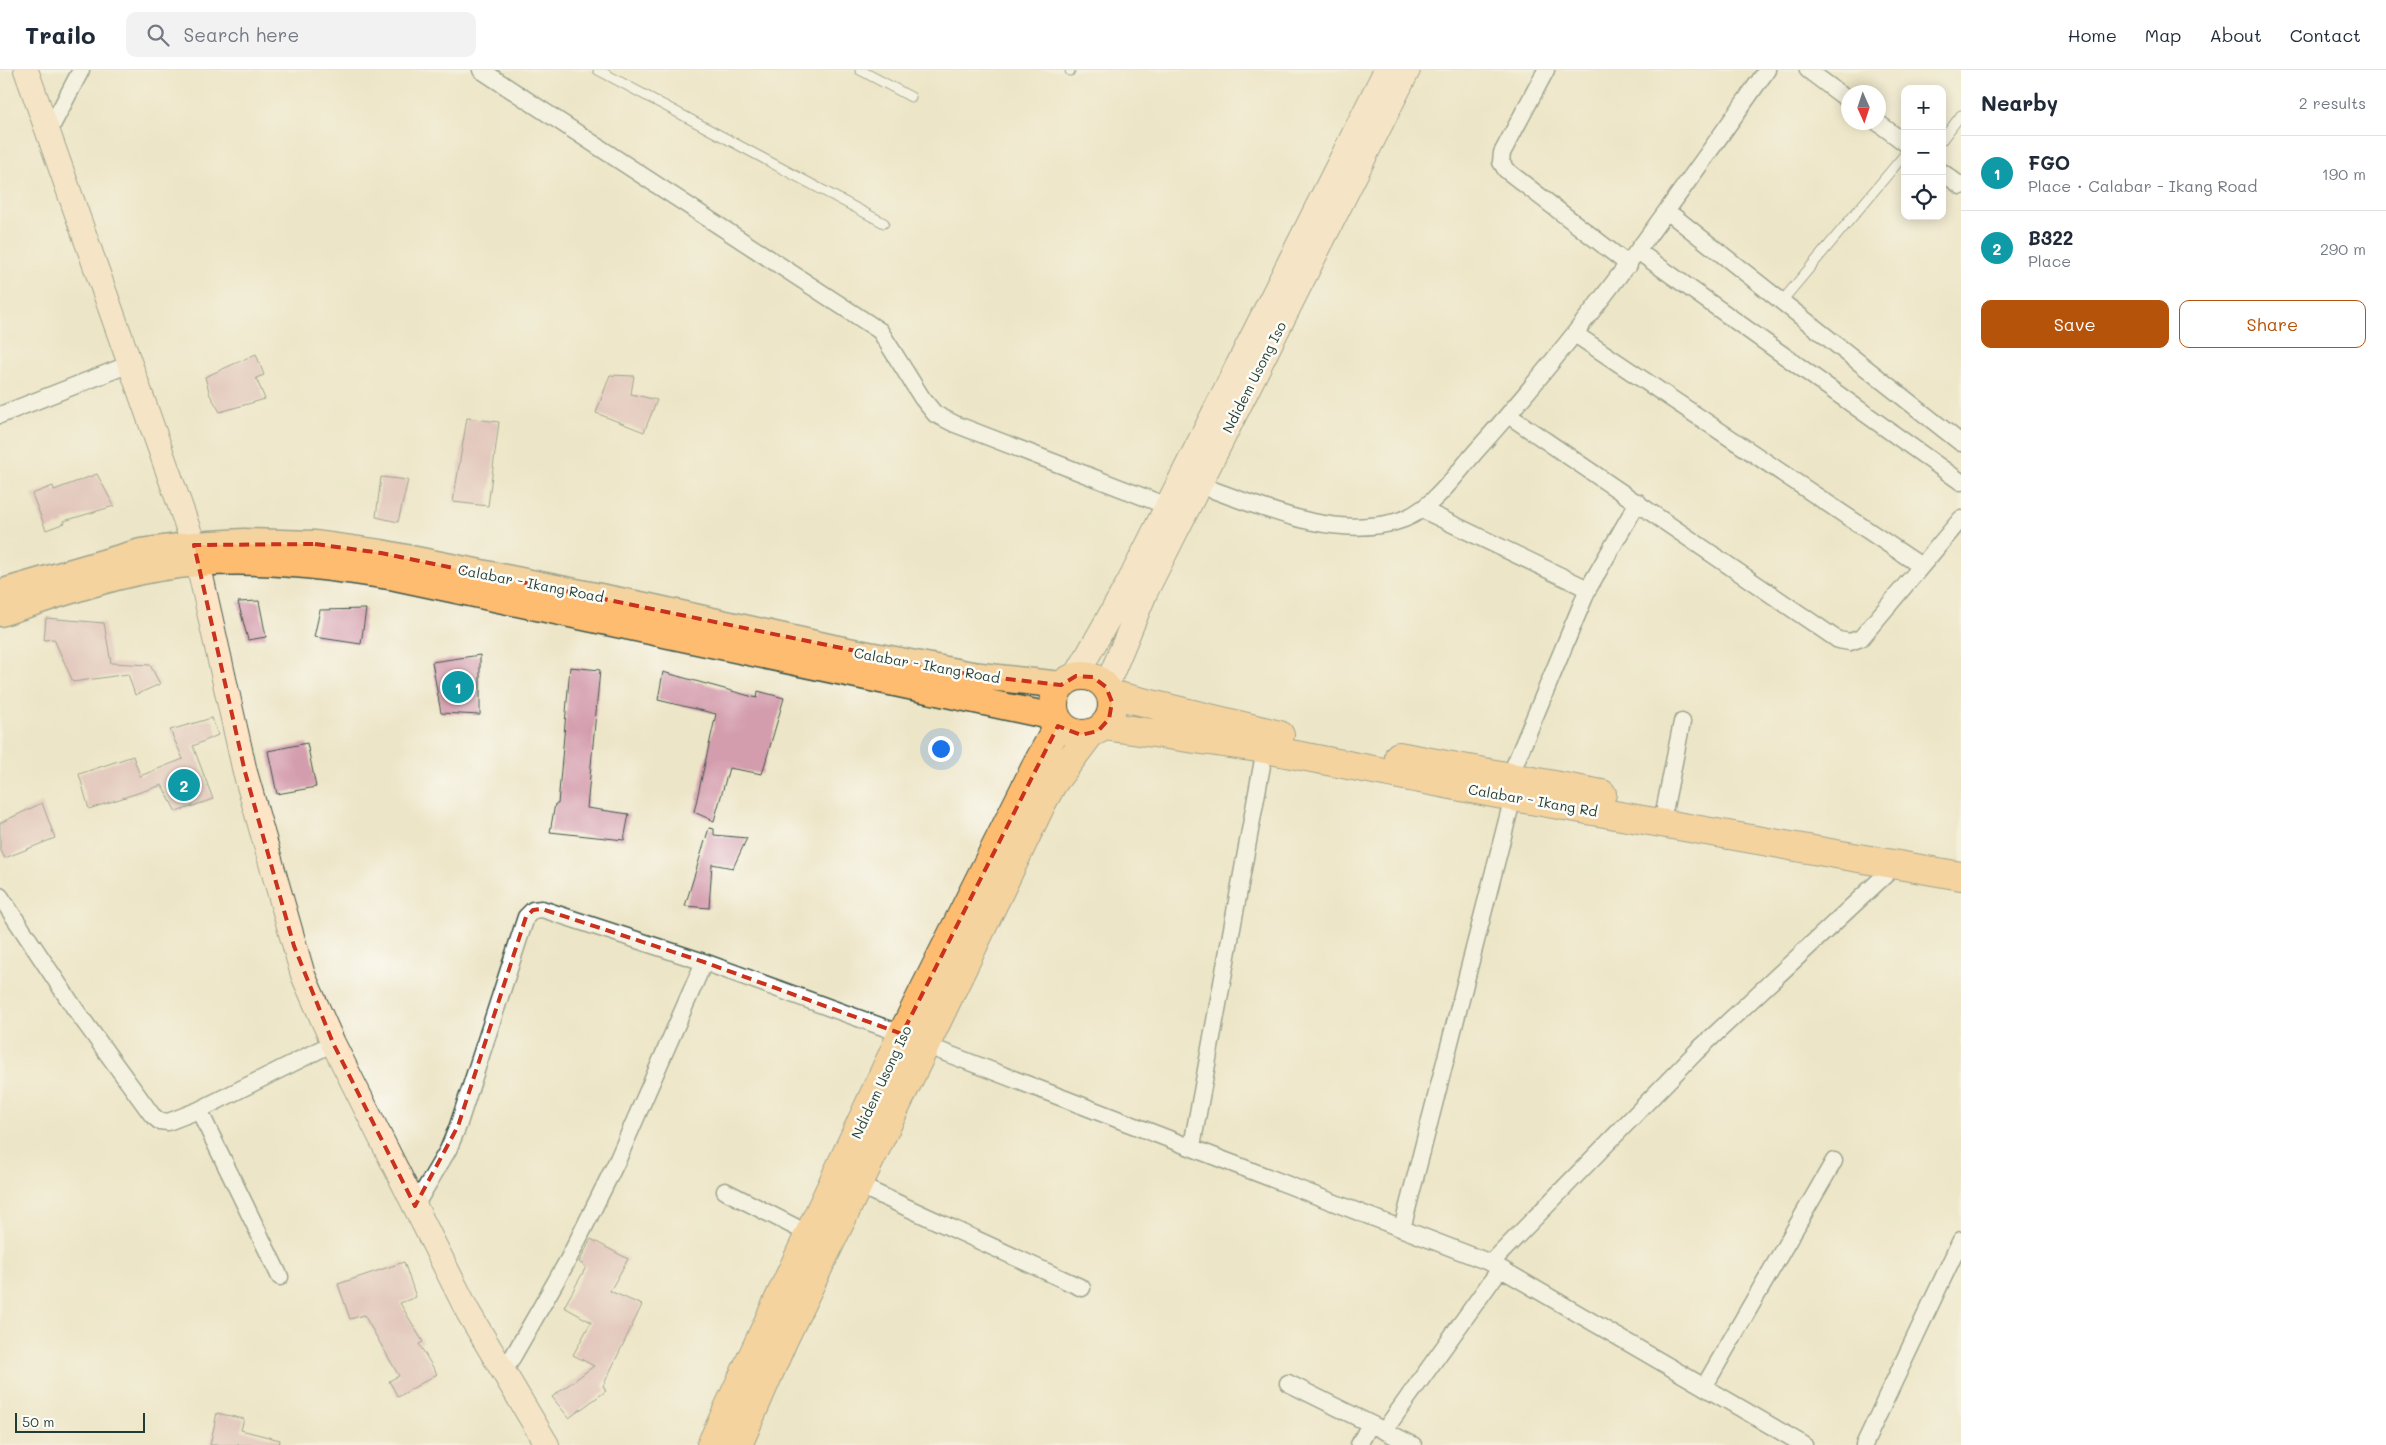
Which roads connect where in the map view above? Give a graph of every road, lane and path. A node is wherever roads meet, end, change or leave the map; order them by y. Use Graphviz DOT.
graph roads {
  1 [pos="26,70"];
  2 [pos="81,70"];
  3 [pos="481,70"];
  4 [pos="598,70"];
  5 [pos="860,70"];
  6 [pos="1386,70"];
  7 [pos="1408,70"];
  8 [pos="1546,70"];
  9 [pos="1767,70"];
  10 [pos="1808,70"];
  11 [pos="1841,95"];
  12 [pos="911,97"];
  13 [pos="1961,115"];
  14 [pos="1886,128"];
  15 [pos="48,133"];
  16 [pos="1946,135"];
  17 [pos="1901,140"];
  18 [pos="1901,159"];
  19 [pos="1946,175"];
  20 [pos="1961,186"];
  21 [pos="1667,211"];
  22 [pos="884,223"];
  23 [pos="1634,258"];
  24 [pos="1782,301"];
  25 [pos="1575,334"];
  26 [pos="130,364"];
  27 [pos="0,414"];
  28 [pos="1508,415"];
  29 [pos="1961,443"];
  30 [pos="1961,482"];
  31 [pos="1198,485"];
  32 [pos="1638,502"];
  33 [pos="1167,506"];
  34 [pos="1423,510"];
  35 [pos="1961,519"];
  36 [pos="196,554"];
  37 [pos="1921,566"];
  38 [pos="1588,589"];
  39 [pos="0,593"];
  40 [pos="0,612"];
  41 [pos="1068,681"];
  42 [pos="1108,690"];
  43 [pos="1057,720"];
  44 [pos="1682,722"];
  45 [pos="1097,730"];
  46 [pos="1265,749"];
  47 [pos="1512,786"];
  48 [pos="1664,807"];
  49 [pos="1961,857"];
  50 [pos="1896,865"];
  51 [pos="1961,876"];
  52 [pos="0,896"];
  53 [pos="704,962"];
  54 [pos="914,1040"];
  55 [pos="333,1043"];
  56 [pos="199,1110"];
  57 [pos="1192,1146"];
  58 [pos="1834,1161"];
  59 [pos="858,1185"];
  60 [pos="725,1192"];
  61 [pos="415,1206"];
  62 [pos="1402,1229"];
  63 [pos="809,1234"];
  64 [pos="1961,1240"];
  65 [pos="1496,1266"];
  66 [pos="280,1277"];
  67 [pos="1082,1288"];
  68 [pos="504,1372"];
  69 [pos="1288,1384"];
  70 [pos="1704,1387"];
  71 [pos="1377,1428"];
  72 [pos="547,1445"];
  73 [pos="711,1445"];
  74 [pos="738,1445"];
  75 [pos="1359,1445"];
  76 [pos="1413,1445"];
  77 [pos="1804,1445"];
  78 [pos="1864,1445"];
  1 -- 15 [label="street"];
  2 -- 15 [label="street"];
  3 -- 33 [label="street"];
  4 -- 22 [label="lane"];
  5 -- 12 [label="lane"];
  6 -- 33 [label="street, Ndidem Usong Iso"];
  7 -- 31 [label="street, Ndidem Usong Iso"];
  8 -- 23 [label="street"];
  9 -- 21 [label="street"];
  10 -- 11 [label="street"];
  13 -- 16 [label="lane"];
  14 -- 17 [label="street"];
  15 -- 26 [label="street"];
  18 -- 24 [label="lane"];
  19 -- 20 [label="street"];
  21 -- 23 [label="street"];
  21 -- 24 [label="street"];
  23 -- 25 [label="street"];
  23 -- 30 [label="street"];
  24 -- 29 [label="street"];
  25 -- 28 [label="street"];
  25 -- 37 [label="street"];
  26 -- 27 [label="street"];
  26 -- 36 [label="street"];
  28 -- 32 [label="street"];
  28 -- 34 [label="street"];
  31 -- 34 [label="street"];
  31 -- 42 [label="street, Ndidem Usong Iso"];
  32 -- 37 [label="street"];
  32 -- 38 [label="street"];
  33 -- 41 [label="street, Ndidem Usong Iso"];
  34 -- 38 [label="street"];
  35 -- 37 [label="street"];
  36 -- 39 [label="main road, Calabar - Ikang Road"];
  36 -- 40 [label="main road, Calabar - Ikang Road"];
  36 -- 41 [label="main road, Calabar - Ikang Road"];
  36 -- 43 [label="main road, Calabar - Ikang Road"];
  36 -- 55 [label="street"];
  38 -- 47 [label="street"];
  41 -- 42 [label="highway"];
  41 -- 43 [label="highway"];
  42 -- 45 [label="highway"];
  42 -- 47 [label="highway, Calabar - Ikang Rd"];
  43 -- 45 [label="highway"];
  43 -- 54 [label="highway, Ndidem Usong Iso"];
  44 -- 48 [label="street"];
  45 -- 46 [label="highway, Calabar - Ikang Rd"];
  45 -- 54 [label="highway, Ndidem Usong Iso"];
  46 -- 47 [label="highway, Calabar - Ikang Rd"];
  46 -- 57 [label="street"];
  47 -- 48 [label="highway, Calabar - Ikang Rd"];
  47 -- 50 [label="highway, Calabar - Ikang Rd"];
  47 -- 62 [label="street"];
  48 -- 49 [label="highway, Calabar - Ikang Rd"];
  50 -- 51 [label="highway, Calabar - Ikang Rd"];
  50 -- 65 [label="street"];
  52 -- 56 [label="street"];
  53 -- 54 [label="street"];
  53 -- 61 [label="street"];
  53 -- 68 [label="street"];
  54 -- 57 [label="street"];
  54 -- 59 [label="highway, Ndidem Usong Iso"];
  54 -- 63 [label="highway, Ndidem Usong Iso"];
  55 -- 56 [label="street"];
  55 -- 61 [label="street"];
  56 -- 66 [label="street"];
  57 -- 62 [label="street"];
  58 -- 70 [label="street"];
  59 -- 67 [label="street"];
  59 -- 74 [label="highway, Ndidem Usong Iso"];
  60 -- 63 [label="street"];
  61 -- 68 [label="street"];
  62 -- 65 [label="street"];
  63 -- 73 [label="highway, Ndidem Usong Iso"];
  64 -- 78 [label="street"];
  65 -- 70 [label="street"];
  65 -- 71 [label="street"];
  68 -- 72 [label="street"];
  69 -- 71 [label="street"];
  70 -- 77 [label="street"];
  71 -- 75 [label="street"];
  71 -- 76 [label="street"];
}
